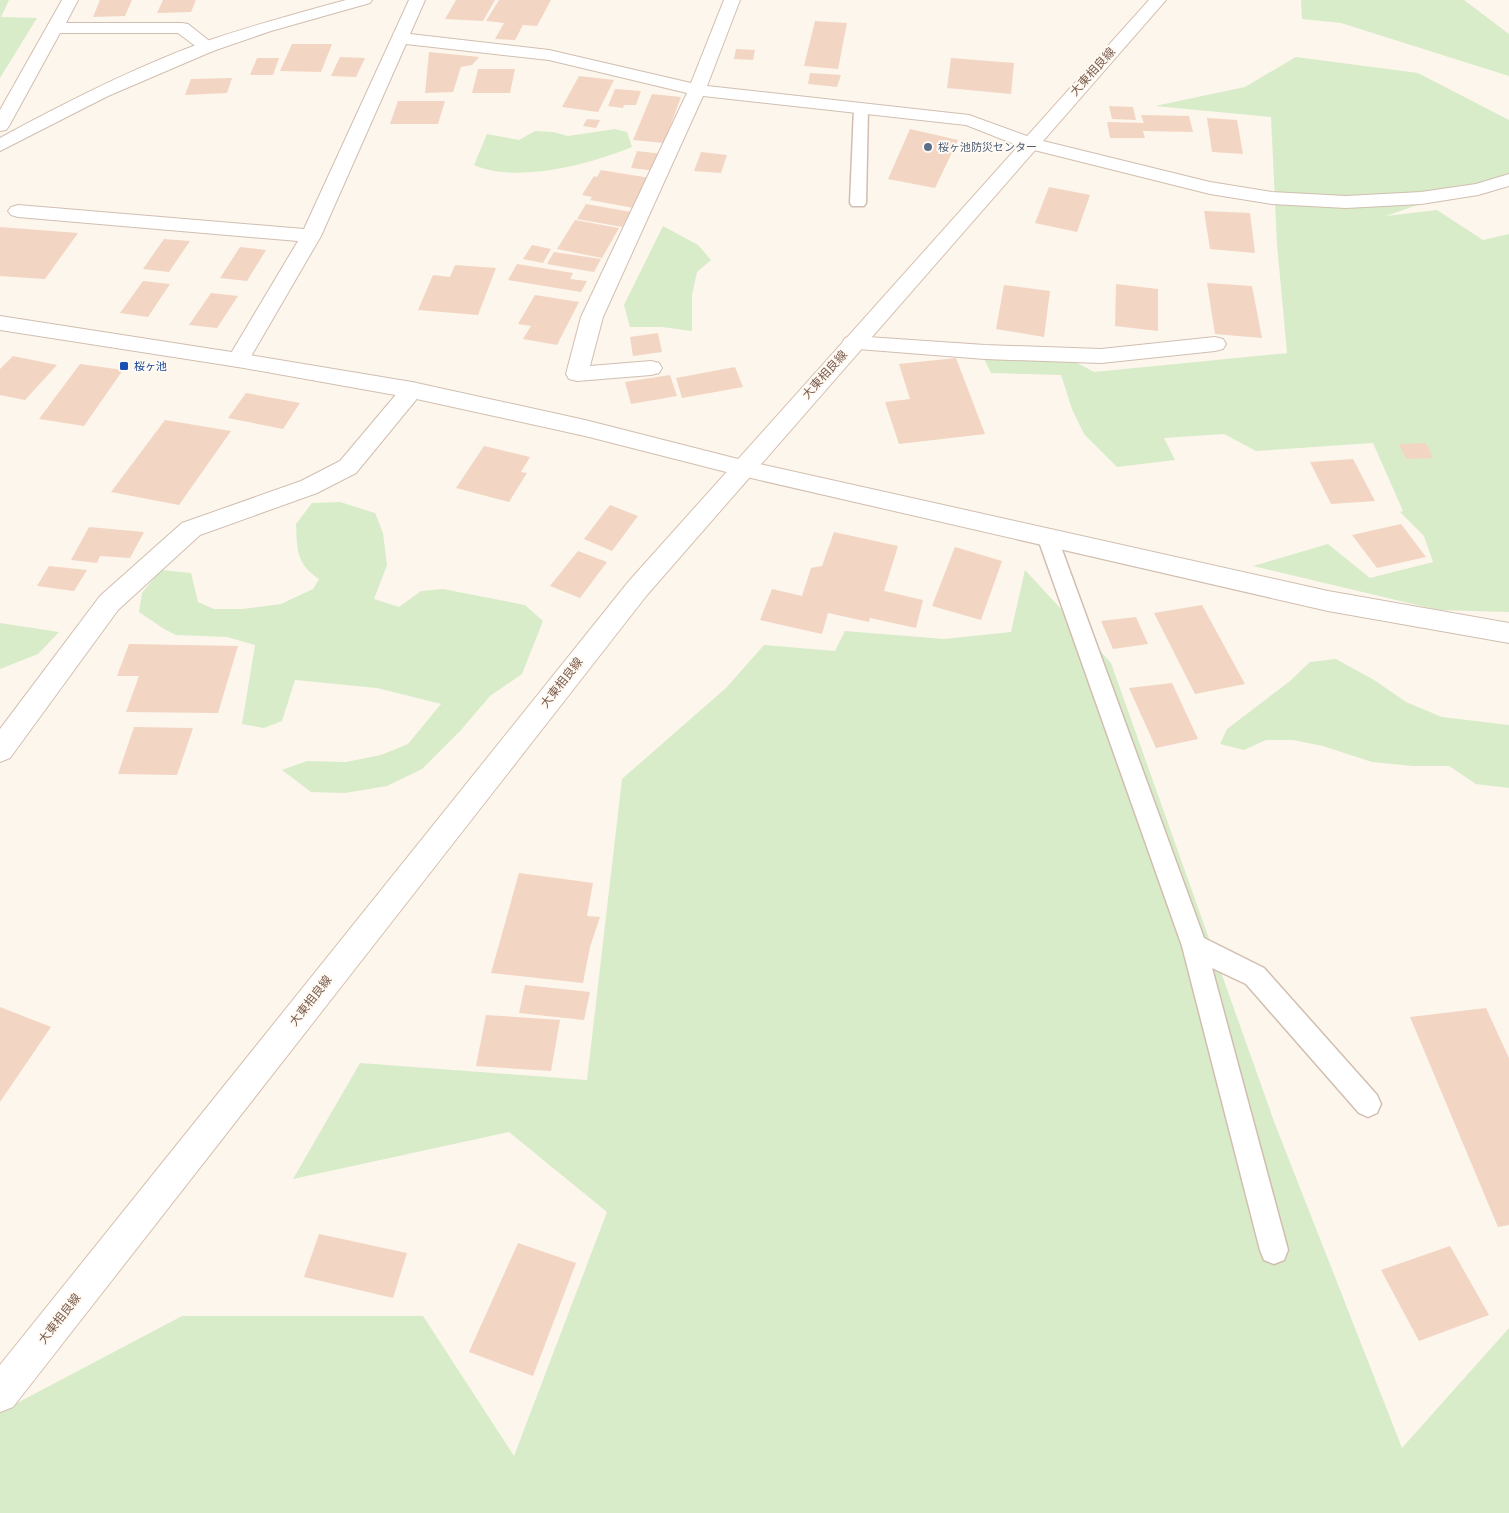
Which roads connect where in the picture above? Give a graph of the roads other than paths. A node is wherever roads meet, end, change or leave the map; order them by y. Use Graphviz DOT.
graph roads {
  1 [pos="70,0"];
  2 [pos="364,0"];
  3 [pos="417,0"];
  4 [pos="732,0"];
  5 [pos="1158,0"];
  6 [pos="56,28"];
  7 [pos="399,38"];
  8 [pos="208,47"];
  9 [pos="697,90"];
  10 [pos="861,108"];
  11 [pos="0,126"];
  12 [pos="1029,143"];
  13 [pos="0,145"];
  14 [pos="1509,180"];
  15 [pos="858,203"];
  16 [pos="18,211"];
  17 [pos="311,236"];
  18 [pos="0,323"];
  19 [pos="854,343"];
  20 [pos="1215,344"];
  21 [pos="238,360"];
  22 [pos="651,368"];
  23 [pos="412,390"];
  24 [pos="742,468"];
  25 [pos="1046,536"];
  26 [pos="1509,633"];
  27 [pos="0,750"];
  28 [pos="1194,946"];
  29 [pos="1368,1104"];
  30 [pos="1274,1250"];
  31 [pos="0,1394"];
  1 -- 6 [label="street"];
  2 -- 8 [label="street"];
  3 -- 7 [label="street"];
  4 -- 9 [label="street"];
  5 -- 12 [label="street, 大東相良線"];
  6 -- 8 [label="street"];
  6 -- 11 [label="street"];
  7 -- 9 [label="street"];
  7 -- 17 [label="street"];
  8 -- 13 [label="street"];
  9 -- 10 [label="street"];
  9 -- 22 [label="street"];
  10 -- 12 [label="street"];
  10 -- 15 [label="lane"];
  12 -- 14 [label="street"];
  12 -- 19 [label="street, 大東相良線"];
  16 -- 17 [label="street"];
  17 -- 21 [label="street"];
  18 -- 21 [label="street"];
  19 -- 20 [label="street"];
  19 -- 24 [label="street, 大東相良線"];
  21 -- 23 [label="street"];
  23 -- 24 [label="street"];
  23 -- 27 [label="street"];
  24 -- 25 [label="street"];
  24 -- 31 [label="street, 大東相良線"];
  25 -- 26 [label="street"];
  25 -- 28 [label="lane"];
  28 -- 29 [label="lane"];
  28 -- 30 [label="lane"];
}
